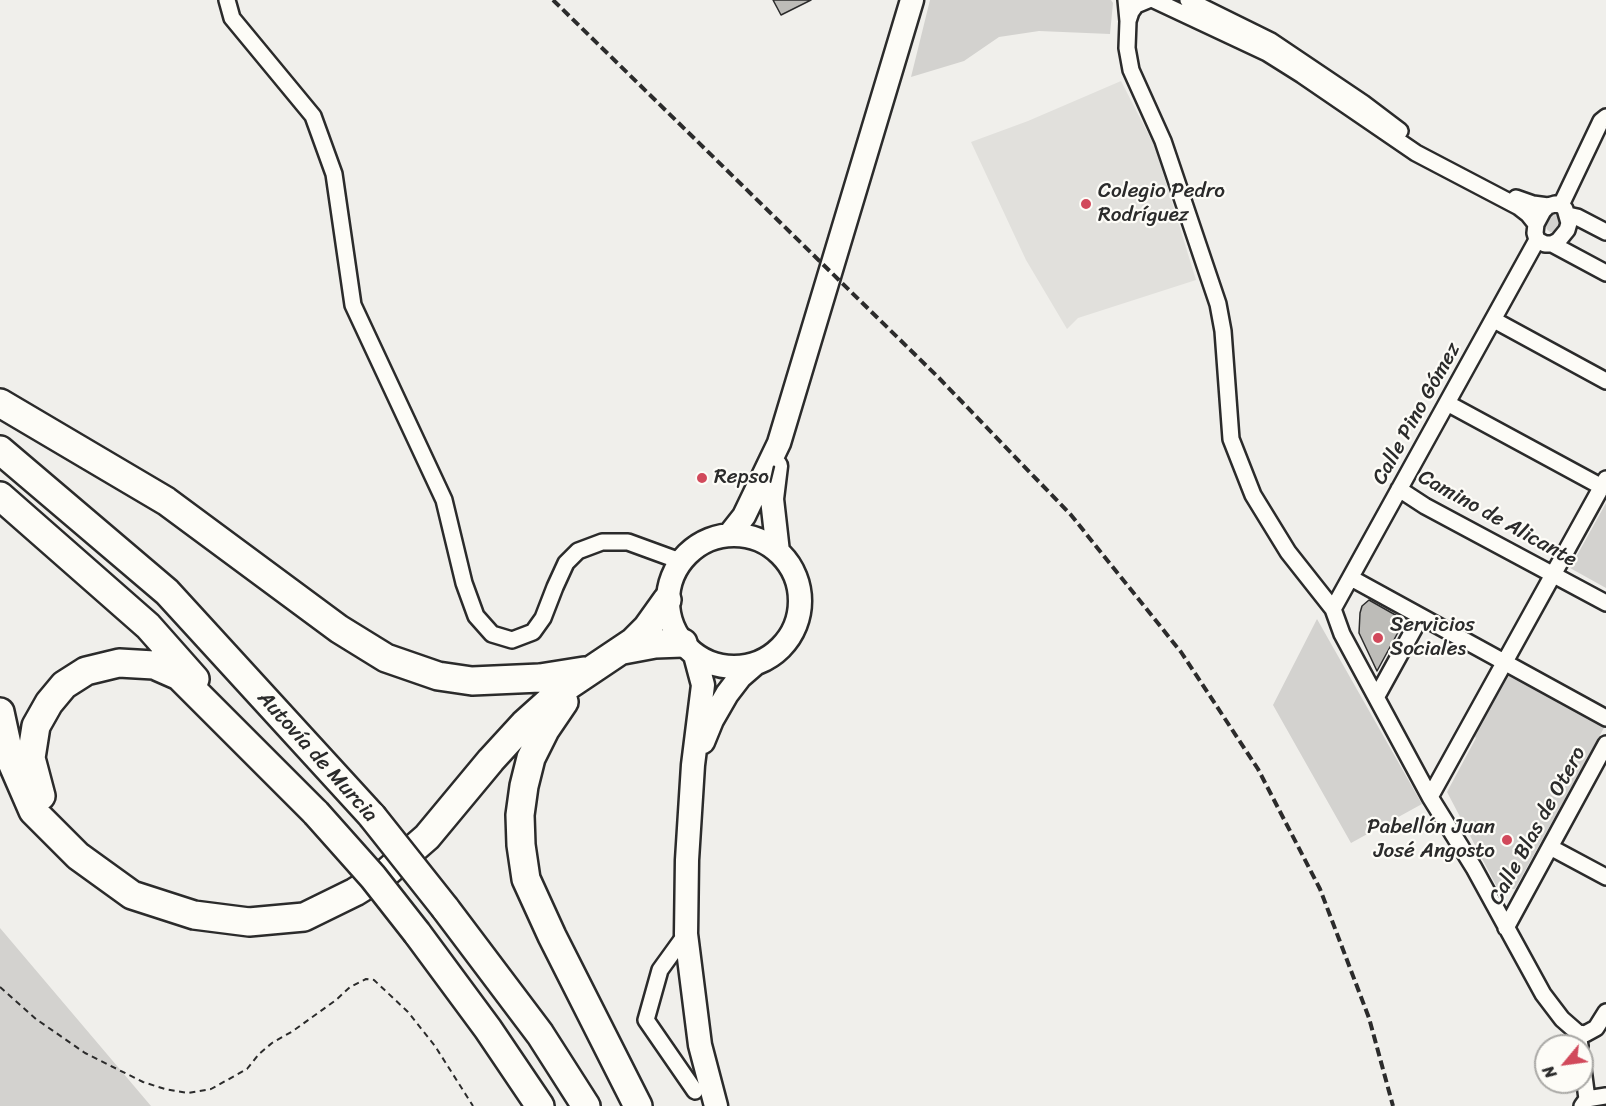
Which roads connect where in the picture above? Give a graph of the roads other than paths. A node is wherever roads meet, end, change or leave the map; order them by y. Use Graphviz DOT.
graph roads {
  1 [pos="227,0"];
  2 [pos="1126,0"];
  3 [pos="1148,0"];
  4 [pos="1154,0"];
  5 [pos="1188,0"];
  6 [pos="913,1"];
  7 [pos="1128,21"];
  8 [pos="1606,117"];
  9 [pos="1559,209"];
  10 [pos="1606,232"];
  11 [pos="1542,236"];
  12 [pos="1606,273"];
  13 [pos="1494,320"];
  14 [pos="1606,381"];
  15 [pos="0,403"];
  16 [pos="1447,403"];
  17 [pos="779,443"];
  18 [pos="0,450"];
  19 [pos="1604,483"];
  20 [pos="1399,489"];
  21 [pos="0,496"];
  22 [pos="729,535"];
  23 [pos="778,552"];
  24 [pos="681,561"];
  25 [pos="1554,575"];
  26 [pos="1350,578"];
  27 [pos="668,600"];
  28 [pos="1606,603"];
  29 [pos="1334,609"];
  30 [pos="1420,618"];
  31 [pos="689,649"];
  32 [pos="623,650"];
  33 [pos="1506,662"];
  34 [pos="755,664"];
  35 [pos="588,670"];
  36 [pos="1377,696"];
  37 [pos="0,712"];
  38 [pos="1606,718"];
  39 [pos="1606,744"];
  40 [pos="693,765"];
  41 [pos="1430,797"];
  42 [pos="316,813"];
  43 [pos="1550,847"];
  44 [pos="78,856"];
  45 [pos="1606,877"];
  46 [pos="1506,928"];
  47 [pos="686,934"];
  48 [pos="1606,1012"];
  49 [pos="1574,1034"];
  50 [pos="1585,1034"];
  51 [pos="695,1091"];
  52 [pos="1606,1096"];
  53 [pos="1584,1102"];
  54 [pos="540,1106"];
  55 [pos="586,1106"];
  56 [pos="638,1106"];
  57 [pos="716,1106"];
  1 -- 24 [label="street"];
  2 -- 7 [label="street"];
  3 -- 7 [label="street"];
  4 -- 11 [label="street"];
  5 -- 9 [label="street"];
  6 -- 17 [label="main road"];
  7 -- 29 [label="street"];
  8 -- 9 [label="street"];
  9 -- 10 [label="street"];
  9 -- 11 [label="street"];
  9 -- 11 [label="street"];
  11 -- 12 [label="street"];
  11 -- 13 [label="street, Calle Pino Gómez"];
  13 -- 14 [label="street"];
  13 -- 16 [label="street, Calle Pino Gómez"];
  15 -- 35 [label="highway"];
  16 -- 19 [label="street"];
  16 -- 20 [label="street, Calle Pino Gómez"];
  17 -- 22 [label="main road"];
  17 -- 23 [label="main road"];
  18 -- 55 [label="highway, Autovía de Murcia, bridge"];
  19 -- 25 [label="street"];
  20 -- 25 [label="street, Camino de Alicante"];
  20 -- 26 [label="street, Calle Pino Gómez"];
  21 -- 42 [label="highway, Autovía de Murcia"];
  22 -- 23 [label="main road"];
  22 -- 24 [label="main road"];
  23 -- 34 [label="main road"];
  24 -- 27 [label="main road"];
  25 -- 28 [label="street, Camino de Alicante"];
  25 -- 33 [label="street"];
  26 -- 29 [label="street, Calle Pino Gómez"];
  26 -- 30 [label="street"];
  27 -- 31 [label="main road"];
  27 -- 32 [label="highway"];
  29 -- 36 [label="street"];
  30 -- 33 [label="street"];
  30 -- 36 [label="street"];
  31 -- 32 [label="highway"];
  31 -- 34 [label="main road"];
  31 -- 40 [label="main road"];
  32 -- 35 [label="highway"];
  33 -- 38 [label="street"];
  33 -- 41 [label="street"];
  34 -- 40 [label="main road"];
  35 -- 44 [label="highway"];
  35 -- 56 [label="highway"];
  36 -- 41 [label="street"];
  37 -- 44 [label="highway"];
  39 -- 43 [label="street, Calle Blas de Otero"];
  40 -- 47 [label="main road"];
  41 -- 46 [label="street"];
  42 -- 44 [label="highway"];
  42 -- 54 [label="highway, Autovía de Murcia, bridge"];
  43 -- 45 [label="street"];
  43 -- 46 [label="street, Calle Blas de Otero"];
  46 -- 49 [label="street"];
  47 -- 51 [label="street"];
  47 -- 57 [label="main road"];
  48 -- 50 [label="street"];
  52 -- 53 [label="street"];
}
